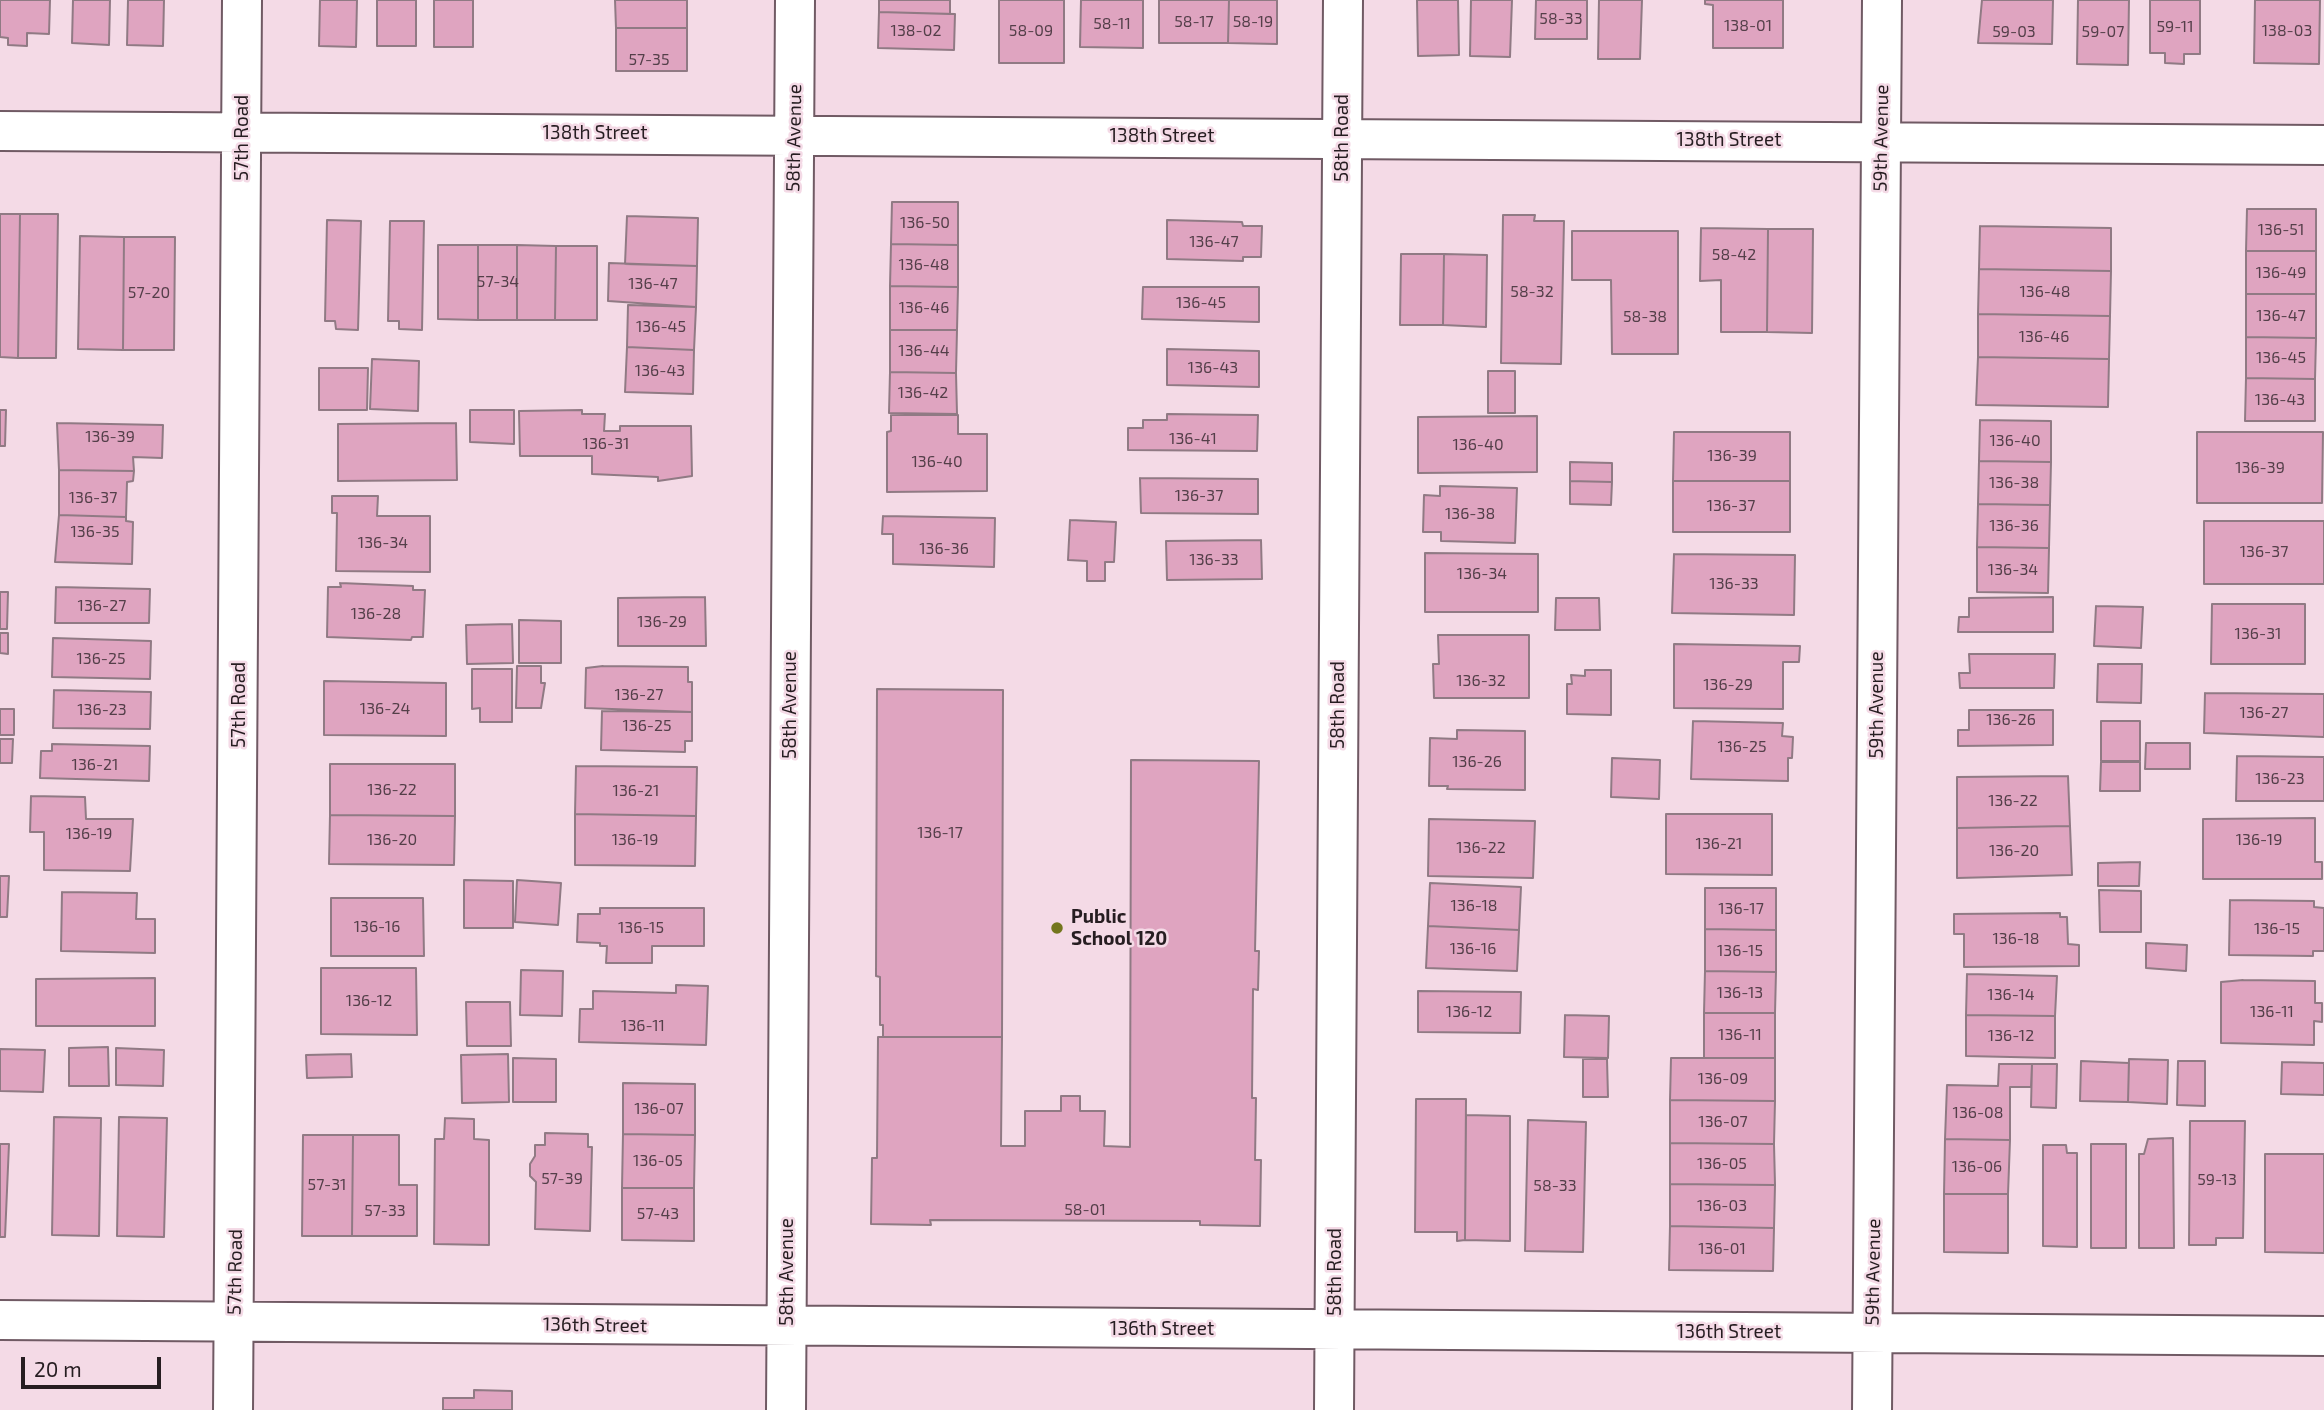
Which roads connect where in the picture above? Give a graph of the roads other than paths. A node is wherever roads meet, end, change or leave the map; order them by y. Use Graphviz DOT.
graph roads {
  1 [pos="242,0"];
  2 [pos="795,0"];
  3 [pos="1343,0"];
  4 [pos="1882,0"];
  5 [pos="0,131"];
  6 [pos="243,131"];
  7 [pos="794,134"];
  8 [pos="1342,138"];
  9 [pos="1882,141"];
  10 [pos="2324,145"];
  11 [pos="0,1320"];
  12 [pos="234,1321"];
  13 [pos="787,1327"];
  14 [pos="1335,1329"];
  15 [pos="1872,1332"];
  16 [pos="2324,1336"];
  17 [pos="233,1410"];
  18 [pos="786,1410"];
  19 [pos="1334,1410"];
  20 [pos="1872,1410"];
  1 -- 6 [label="street, 57th Road"];
  2 -- 7 [label="street, 58th Avenue"];
  3 -- 8 [label="street, 58th Road"];
  4 -- 9 [label="street, 59th Avenue"];
  5 -- 6 [label="street, 138th Street"];
  6 -- 7 [label="street, 138th Street"];
  6 -- 12 [label="street, 57th Road"];
  7 -- 8 [label="street, 138th Street"];
  7 -- 13 [label="street, 58th Avenue"];
  8 -- 9 [label="street, 138th Street"];
  8 -- 14 [label="street, 58th Road"];
  9 -- 10 [label="street, 138th Street"];
  9 -- 15 [label="street, 59th Avenue"];
  11 -- 12 [label="street, 136th Street"];
  12 -- 13 [label="street, 136th Street"];
  12 -- 17 [label="street, 57th Road"];
  13 -- 14 [label="street, 136th Street"];
  13 -- 18 [label="street, 58th Avenue"];
  14 -- 15 [label="street, 136th Street"];
  14 -- 19 [label="street, 58th Road"];
  15 -- 16 [label="street, 136th Street"];
  15 -- 20 [label="street, 59th Avenue"];
}
